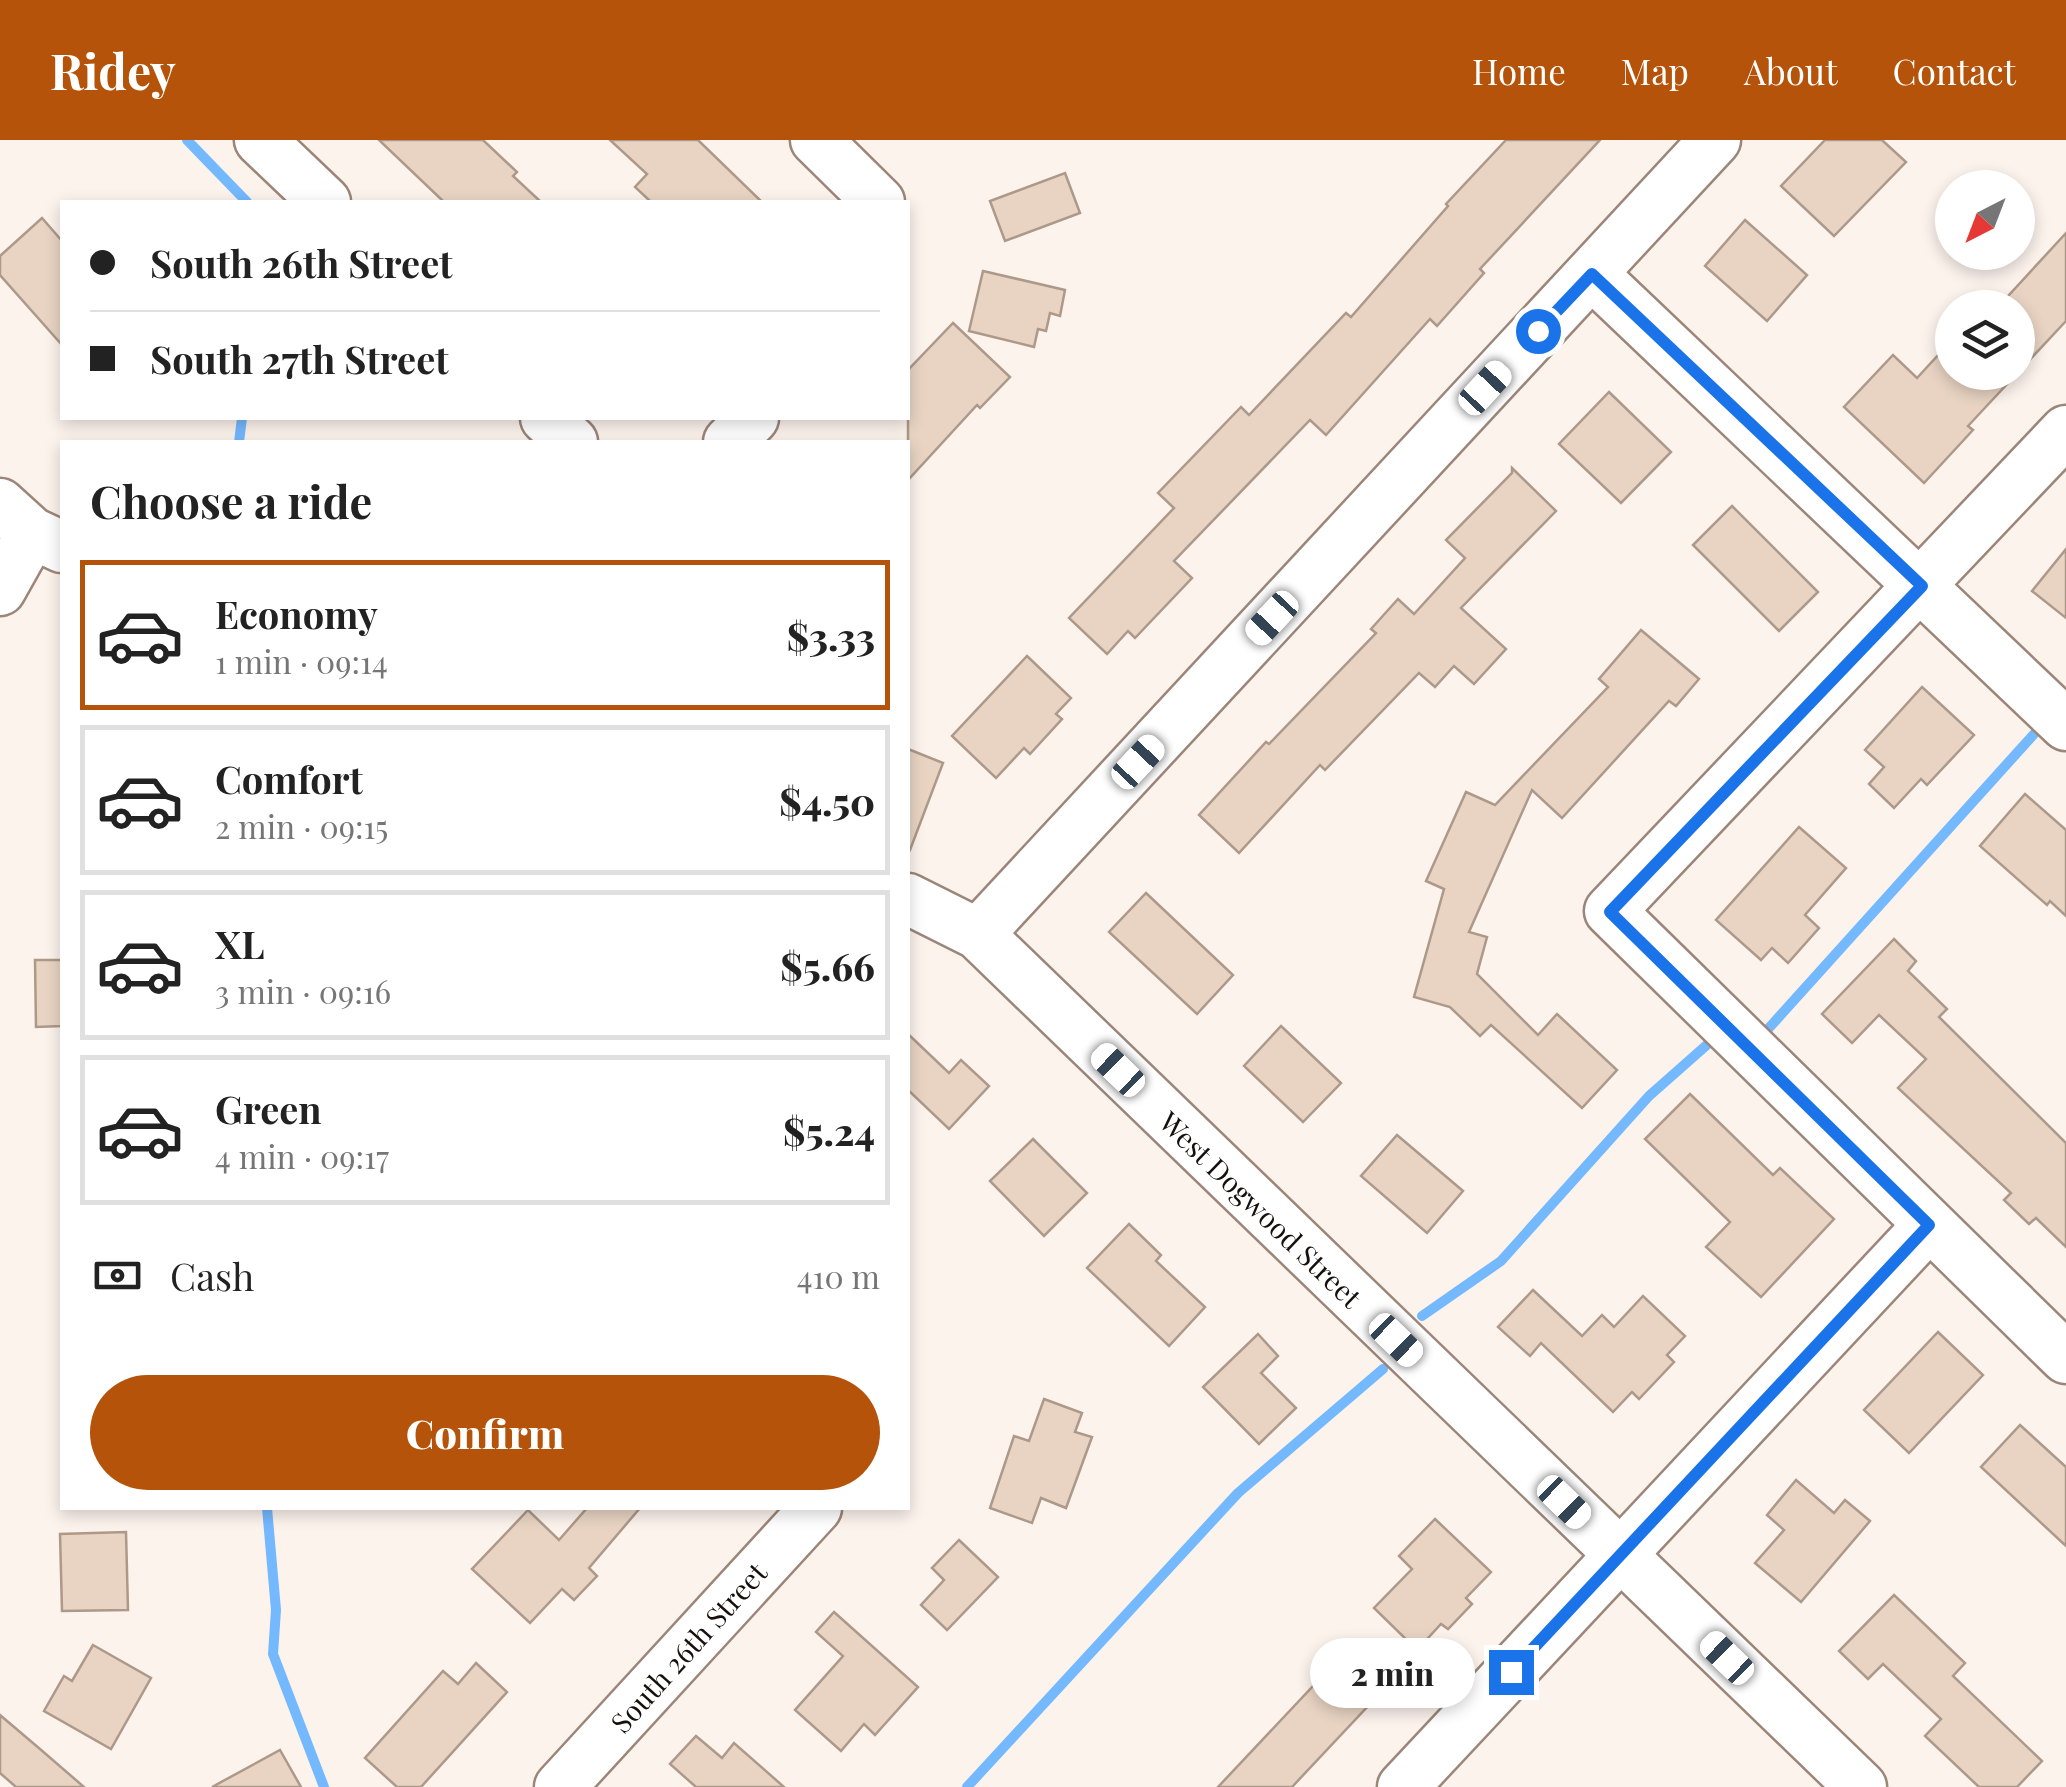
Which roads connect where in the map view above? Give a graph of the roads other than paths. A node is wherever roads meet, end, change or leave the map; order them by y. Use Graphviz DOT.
graph roads {
  1 [pos="260,140"];
  2 [pos="816,140"];
  3 [pos="1715,140"];
  4 [pos="323,200"];
  5 [pos="878,200"];
  6 [pos="1592,274"];
  7 [pos="548,420"];
  8 [pos="751,420"];
  9 [pos="2066,431"];
  10 [pos="570,440"];
  11 [pos="731,440"];
  12 [pos="32,528"];
  13 [pos="1922,586"];
  14 [pos="0,590"];
  15 [pos="2066,724"];
  16 [pos="910,900"];
  17 [pos="978,934"];
  18 [pos="1929,1225"];
  19 [pos="2066,1358"];
  20 [pos="814,1510"];
  21 [pos="1619,1556"];
  22 [pos="560,1787"];
  23 [pos="1402,1787"];
  24 [pos="1861,1787"];
  1 -- 4 [label="street"];
  2 -- 5 [label="street"];
  3 -- 6 [label="street"];
  6 -- 13 [label="street"];
  6 -- 17 [label="street"];
  7 -- 10 [label="street"];
  8 -- 11 [label="street"];
  9 -- 13 [label="street"];
  12 -- 14 [label="street"];
  13 -- 15 [label="street"];
  13 -- 18 [label="street"];
  16 -- 17 [label="street, West Dogwood Street"];
  17 -- 21 [label="street, West Dogwood Street"];
  18 -- 19 [label="street"];
  18 -- 21 [label="street"];
  20 -- 22 [label="street, South 26th Street"];
  21 -- 23 [label="street"];
  21 -- 24 [label="street, West Dogwood Street"];
}
